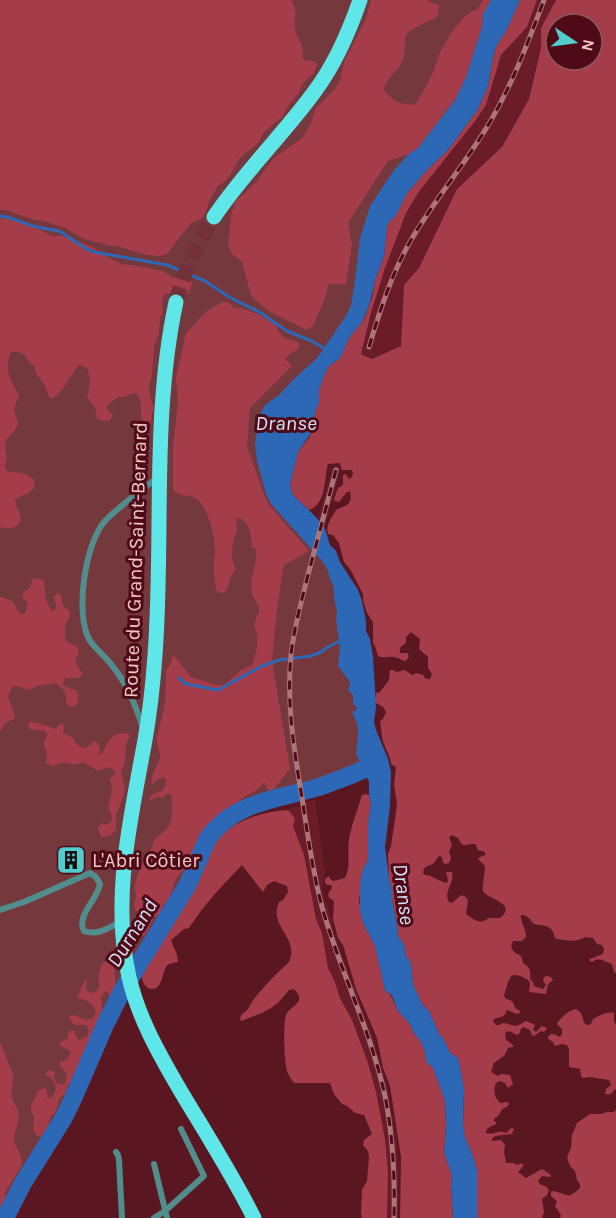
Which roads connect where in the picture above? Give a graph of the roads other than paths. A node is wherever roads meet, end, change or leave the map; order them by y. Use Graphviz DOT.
graph roads {
  1 [pos="360,0"];
  2 [pos="214,217"];
  3 [pos="176,302"];
  4 [pos="160,475"];
  5 [pos="146,736"];
  6 [pos="0,910"];
  7 [pos="122,921"];
  8 [pos="181,1130"];
  9 [pos="116,1152"];
  10 [pos="154,1164"];
  11 [pos="166,1215"];
  12 [pos="122,1218"];
  13 [pos="154,1218"];
  14 [pos="254,1218"];
  1 -- 2 [label="main road"];
  3 -- 4 [label="main road, Route du Grand-Saint-Bernard"];
  4 -- 5 [label="main road, Route du Grand-Saint-Bernard"];
  4 -- 5 [label="street"];
  5 -- 7 [label="main road, Route du Grand-Saint-Bernard"];
  6 -- 7 [label="street"];
  7 -- 14 [label="main road, Route du Grand-Saint-Bernard"];
  8 -- 11 [label="street"];
  9 -- 12 [label="street"];
  10 -- 11 [label="street"];
  11 -- 13 [label="street"];
}
